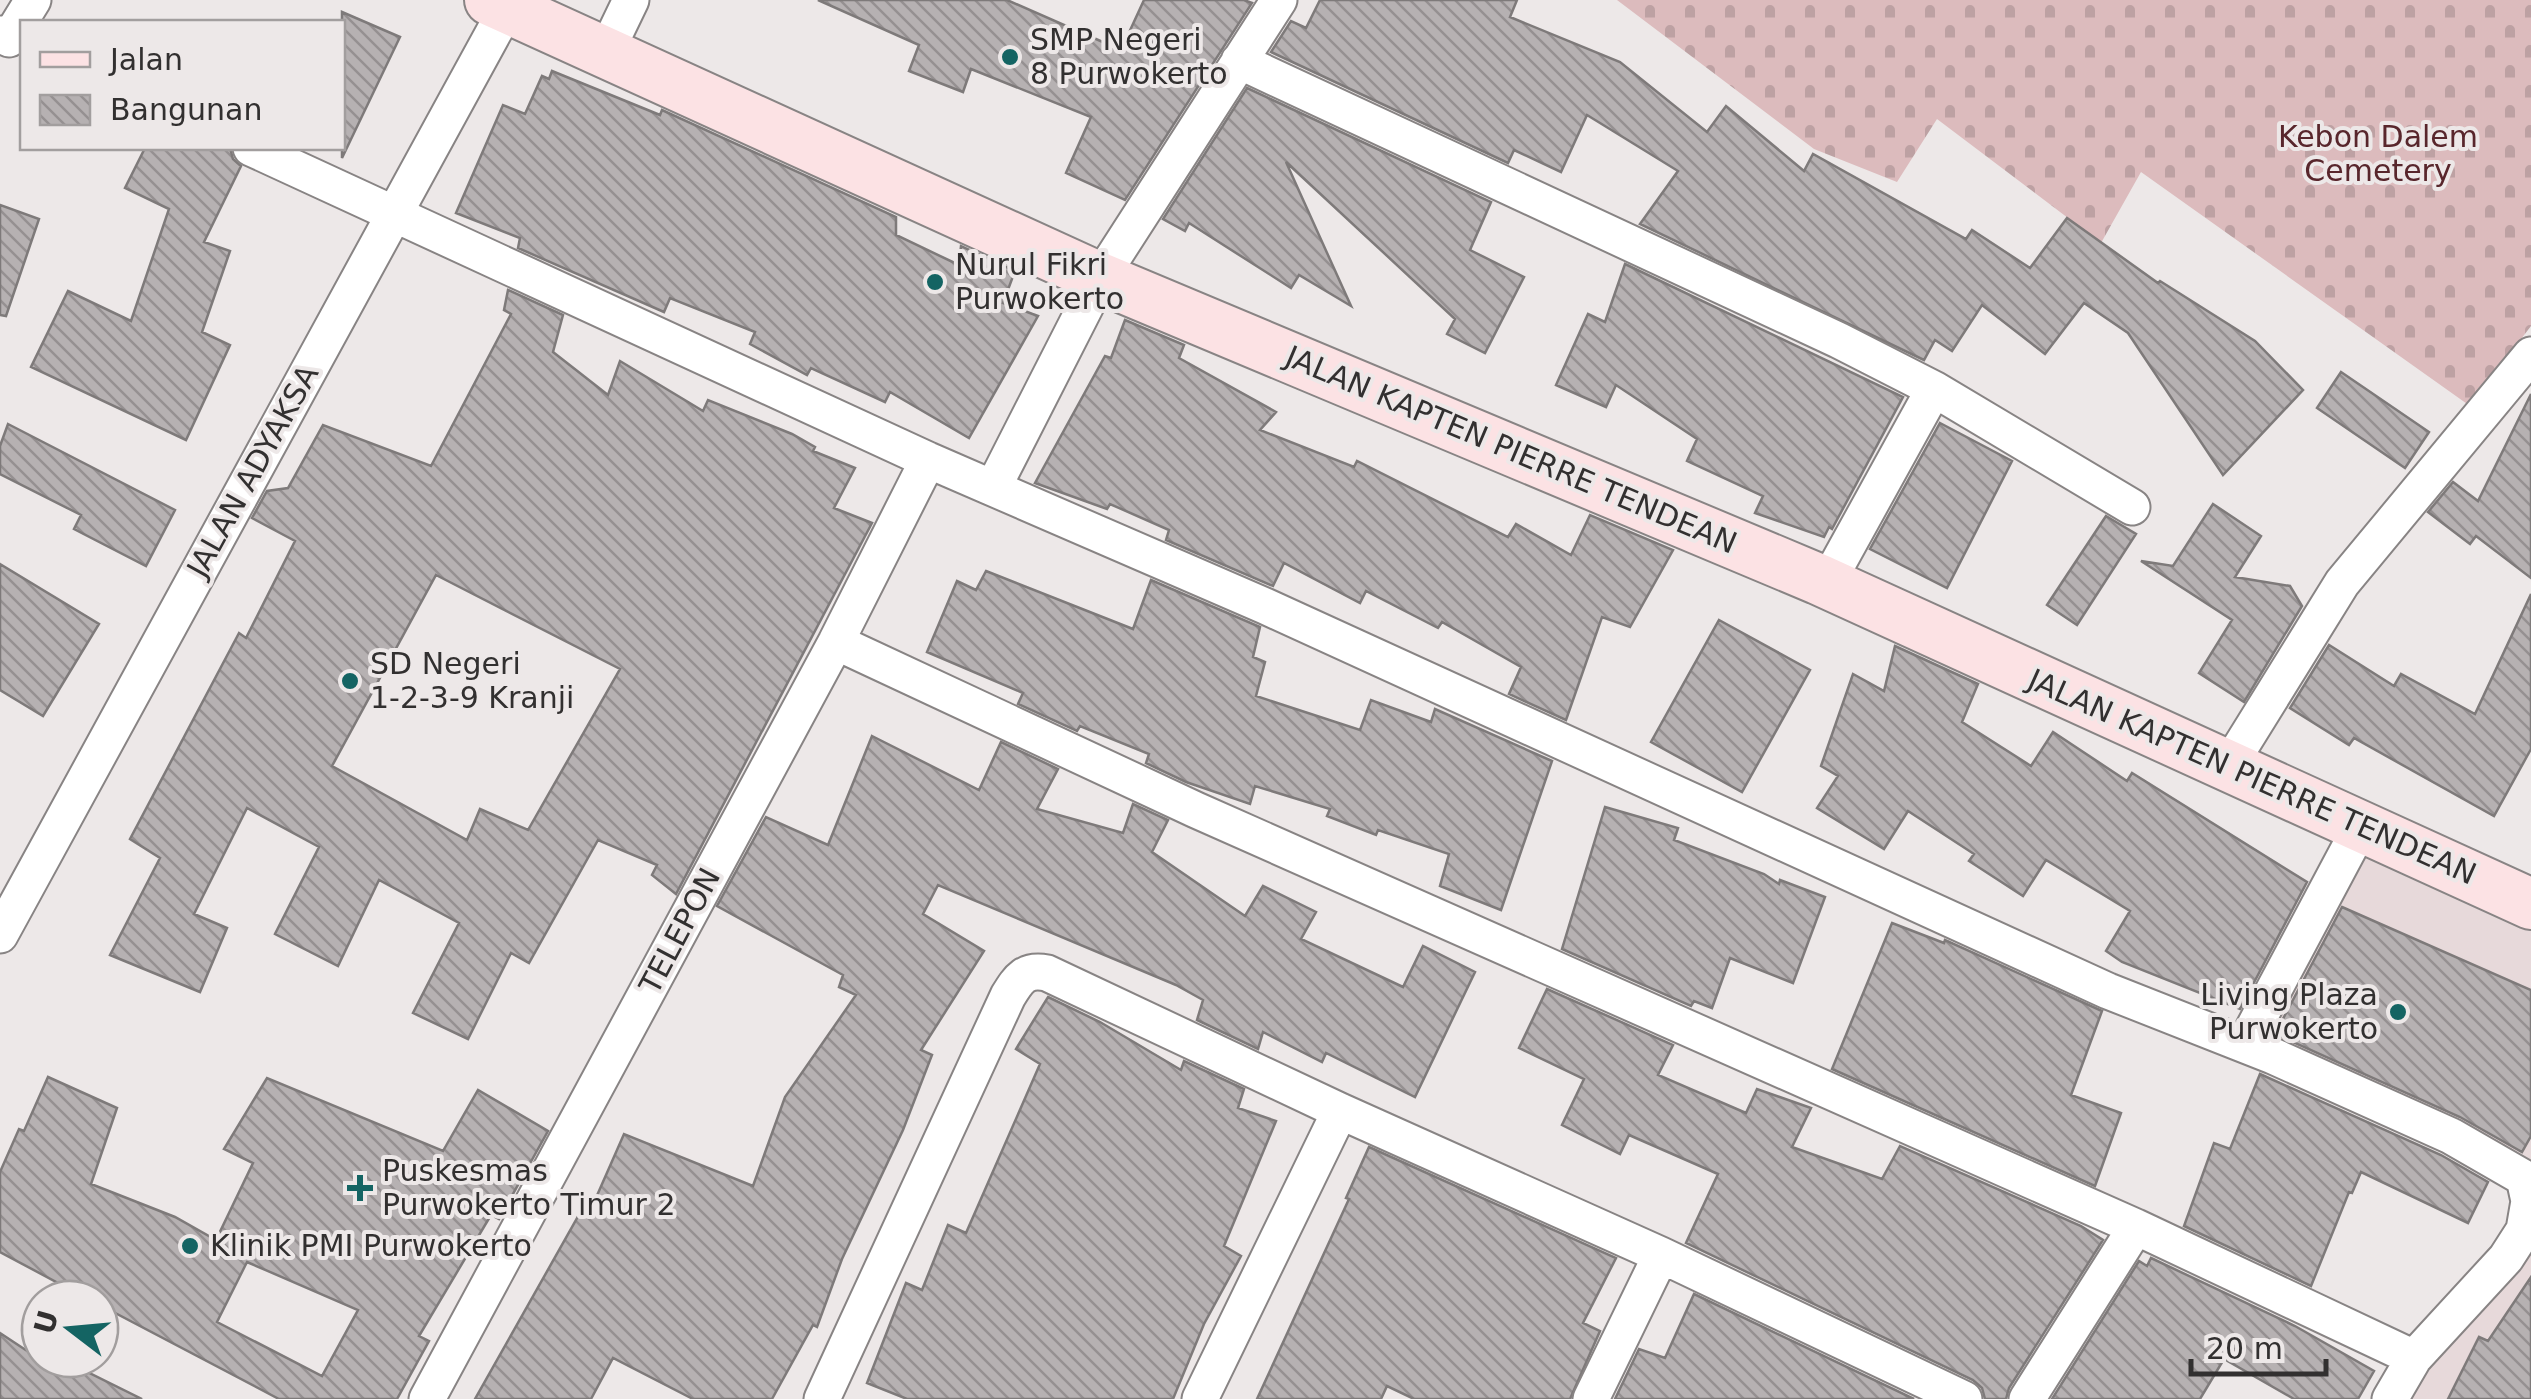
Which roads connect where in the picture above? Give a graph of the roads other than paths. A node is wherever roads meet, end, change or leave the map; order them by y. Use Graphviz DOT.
graph roads {
  1 [pos="631,0"];
  2 [pos="1280,0"];
  3 [pos="499,4"];
  4 [pos="605,54"];
  5 [pos="1239,61"];
  6 [pos="255,150"];
  7 [pos="394,212"];
  8 [pos="1100,278"];
  9 [pos="2531,354"];
  10 [pos="1934,389"];
  11 [pos="928,460"];
  12 [pos="994,486"];
  13 [pos="2132,508"];
  14 [pos="1826,583"];
  15 [pos="836,642"];
  16 [pos="2228,767"];
  17 [pos="2361,826"];
  18 [pos="2531,904"];
  19 [pos="0,935"];
  20 [pos="2245,1044"];
  21 [pos="1340,1112"];
  22 [pos="2136,1227"];
  23 [pos="1661,1255"];
  24 [pos="2414,1358"];
  25 [pos="427,1399"];
  26 [pos="822,1399"];
  27 [pos="1200,1399"];
  28 [pos="1591,1399"];
  29 [pos="1964,1399"];
  30 [pos="2027,1399"];
  31 [pos="2390,1399"];
  1 -- 4 [label="street"];
  2 -- 5 [label="street"];
  3 -- 4 [label="main road, JALAN KAPTEN PIERRE TENDEAN"];
  3 -- 7 [label="street, JALAN ADYAKSA"];
  4 -- 8 [label="main road, JALAN KAPTEN PIERRE TENDEAN"];
  5 -- 8 [label="street"];
  5 -- 10 [label="street"];
  6 -- 7 [label="street"];
  7 -- 11 [label="street"];
  7 -- 19 [label="street, JALAN ADYAKSA"];
  8 -- 12 [label="street"];
  8 -- 14 [label="main road, JALAN KAPTEN PIERRE TENDEAN"];
  9 -- 16 [label="street"];
  10 -- 13 [label="street"];
  10 -- 14 [label="street"];
  11 -- 12 [label="street"];
  11 -- 15 [label="street, TELEPON"];
  12 -- 20 [label="street"];
  14 -- 16 [label="main road, JALAN KAPTEN PIERRE TENDEAN"];
  15 -- 22 [label="street"];
  15 -- 25 [label="street, TELEPON"];
  16 -- 17 [label="main road, JALAN KAPTEN PIERRE TENDEAN"];
  17 -- 18 [label="main road, JALAN KAPTEN PIERRE TENDEAN"];
  17 -- 20 [label="street"];
  20 -- 24 [label="street"];
  21 -- 23 [label="street"];
  21 -- 26 [label="street"];
  21 -- 27 [label="street"];
  22 -- 24 [label="street"];
  22 -- 30 [label="street"];
  23 -- 28 [label="street"];
  23 -- 29 [label="street"];
  24 -- 31 [label="street"];
}
